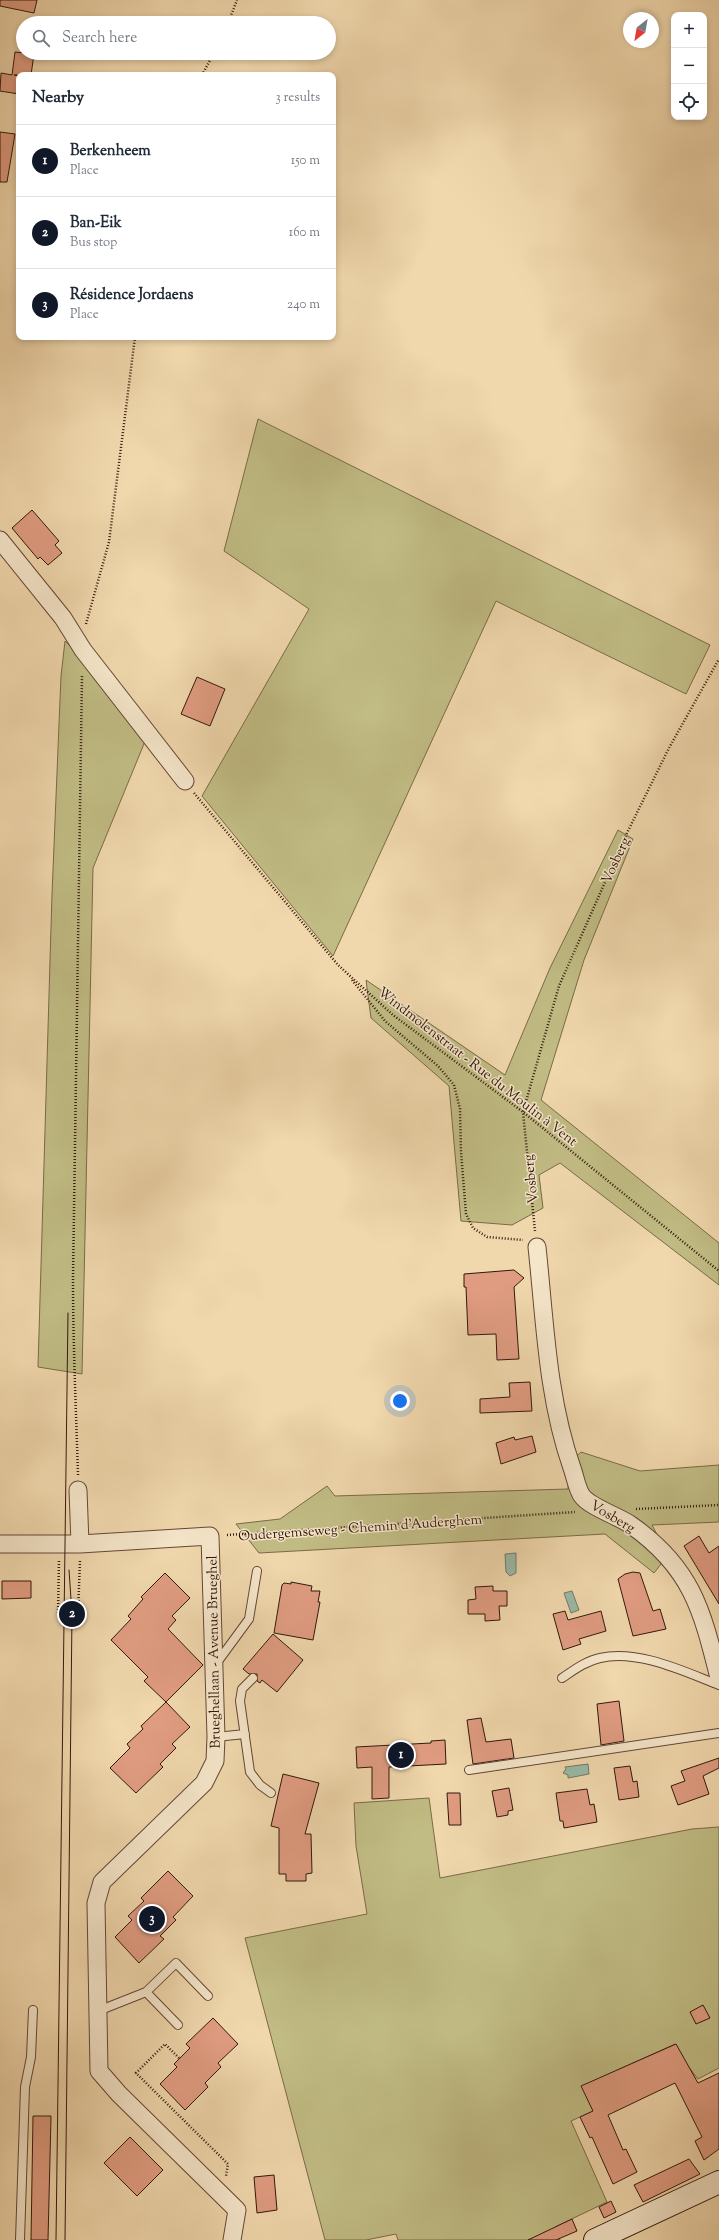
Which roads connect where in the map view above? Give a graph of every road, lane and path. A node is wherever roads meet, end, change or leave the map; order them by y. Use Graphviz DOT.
graph roads {
  1 [pos="237,0"];
  2 [pos="231,16"];
  3 [pos="210,60"];
  4 [pos="204,72"];
  5 [pos="135,340"];
  6 [pos="0,540"];
  7 [pos="83,650"];
  8 [pos="719,658"];
  9 [pos="185,781"];
  10 [pos="347,974"];
  11 [pos="523,1112"];
  12 [pos="537,1243"];
  13 [pos="719,1271"];
  14 [pos="78,1490"];
  15 [pos="719,1505"];
  16 [pos="634,1509"];
  17 [pos="603,1510"];
  18 [pos="210,1536"];
  19 [pos="0,1544"];
  20 [pos="58,1544"];
  21 [pos="80,1544"];
  22 [pos="257,1571"];
  23 [pos="58,1613"];
  24 [pos="78,1613"];
  25 [pos="214,1666"];
  26 [pos="253,1678"];
  27 [pos="562,1678"];
  28 [pos="719,1678"];
  29 [pos="719,1685"];
  30 [pos="719,1733"];
  31 [pos="245,1734"];
  32 [pos="216,1737"];
  33 [pos="469,1770"];
  34 [pos="271,1793"];
  35 [pos="146,1992"];
  36 [pos="208,1996"];
  37 [pos="33,2010"];
  38 [pos="97,2011"];
  39 [pos="178,2025"];
  40 [pos="179,2058"];
  41 [pos="719,2182"];
  42 [pos="223,2197"];
  43 [pos="20,2240"];
  44 [pos="232,2240"];
  45 [pos="595,2240"];
  1 -- 2 [label="path"];
  3 -- 4 [label="path"];
  5 -- 7 [label="path"];
  6 -- 7 [label="street"];
  7 -- 9 [label="street"];
  7 -- 14 [label="path"];
  8 -- 11 [label="path, Vosberg"];
  9 -- 10 [label="path, Windmolenstraat - Rue du Moulin à Vent"];
  10 -- 11 [label="path, Windmolenstraat - Rue du Moulin à Vent"];
  10 -- 12 [label="path"];
  11 -- 12 [label="path, Vosberg"];
  11 -- 13 [label="path, Windmolenstraat - Rue du Moulin à Vent"];
  12 -- 17 [label="street, Vosberg"];
  14 -- 21 [label="street"];
  15 -- 16 [label="path"];
  17 -- 18 [label="path, Oudergemseweg - Chemin d'Auderghem"];
  17 -- 28 [label="street, Vosberg"];
  18 -- 21 [label="street"];
  18 -- 25 [label="street, Brueghellaan - Avenue Brueghel"];
  19 -- 20 [label="street"];
  20 -- 21 [label="street"];
  20 -- 23 [label="path"];
  21 -- 24 [label="path"];
  22 -- 25 [label="lane"];
  25 -- 32 [label="street, Brueghellaan - Avenue Brueghel"];
  26 -- 31 [label="lane"];
  27 -- 29 [label="lane"];
  30 -- 33 [label="lane"];
  31 -- 32 [label="lane"];
  31 -- 34 [label="lane"];
  32 -- 38 [label="street, Brueghellaan - Avenue Brueghel"];
  35 -- 36 [label="lane"];
  35 -- 38 [label="lane"];
  35 -- 39 [label="lane"];
  37 -- 43 [label="lane"];
  38 -- 42 [label="street, Brueghellaan - Avenue Brueghel"];
  40 -- 42 [label="path"];
  41 -- 45 [label="main road"];
  42 -- 44 [label="street, Brueghellaan - Avenue Brueghel"];
}
